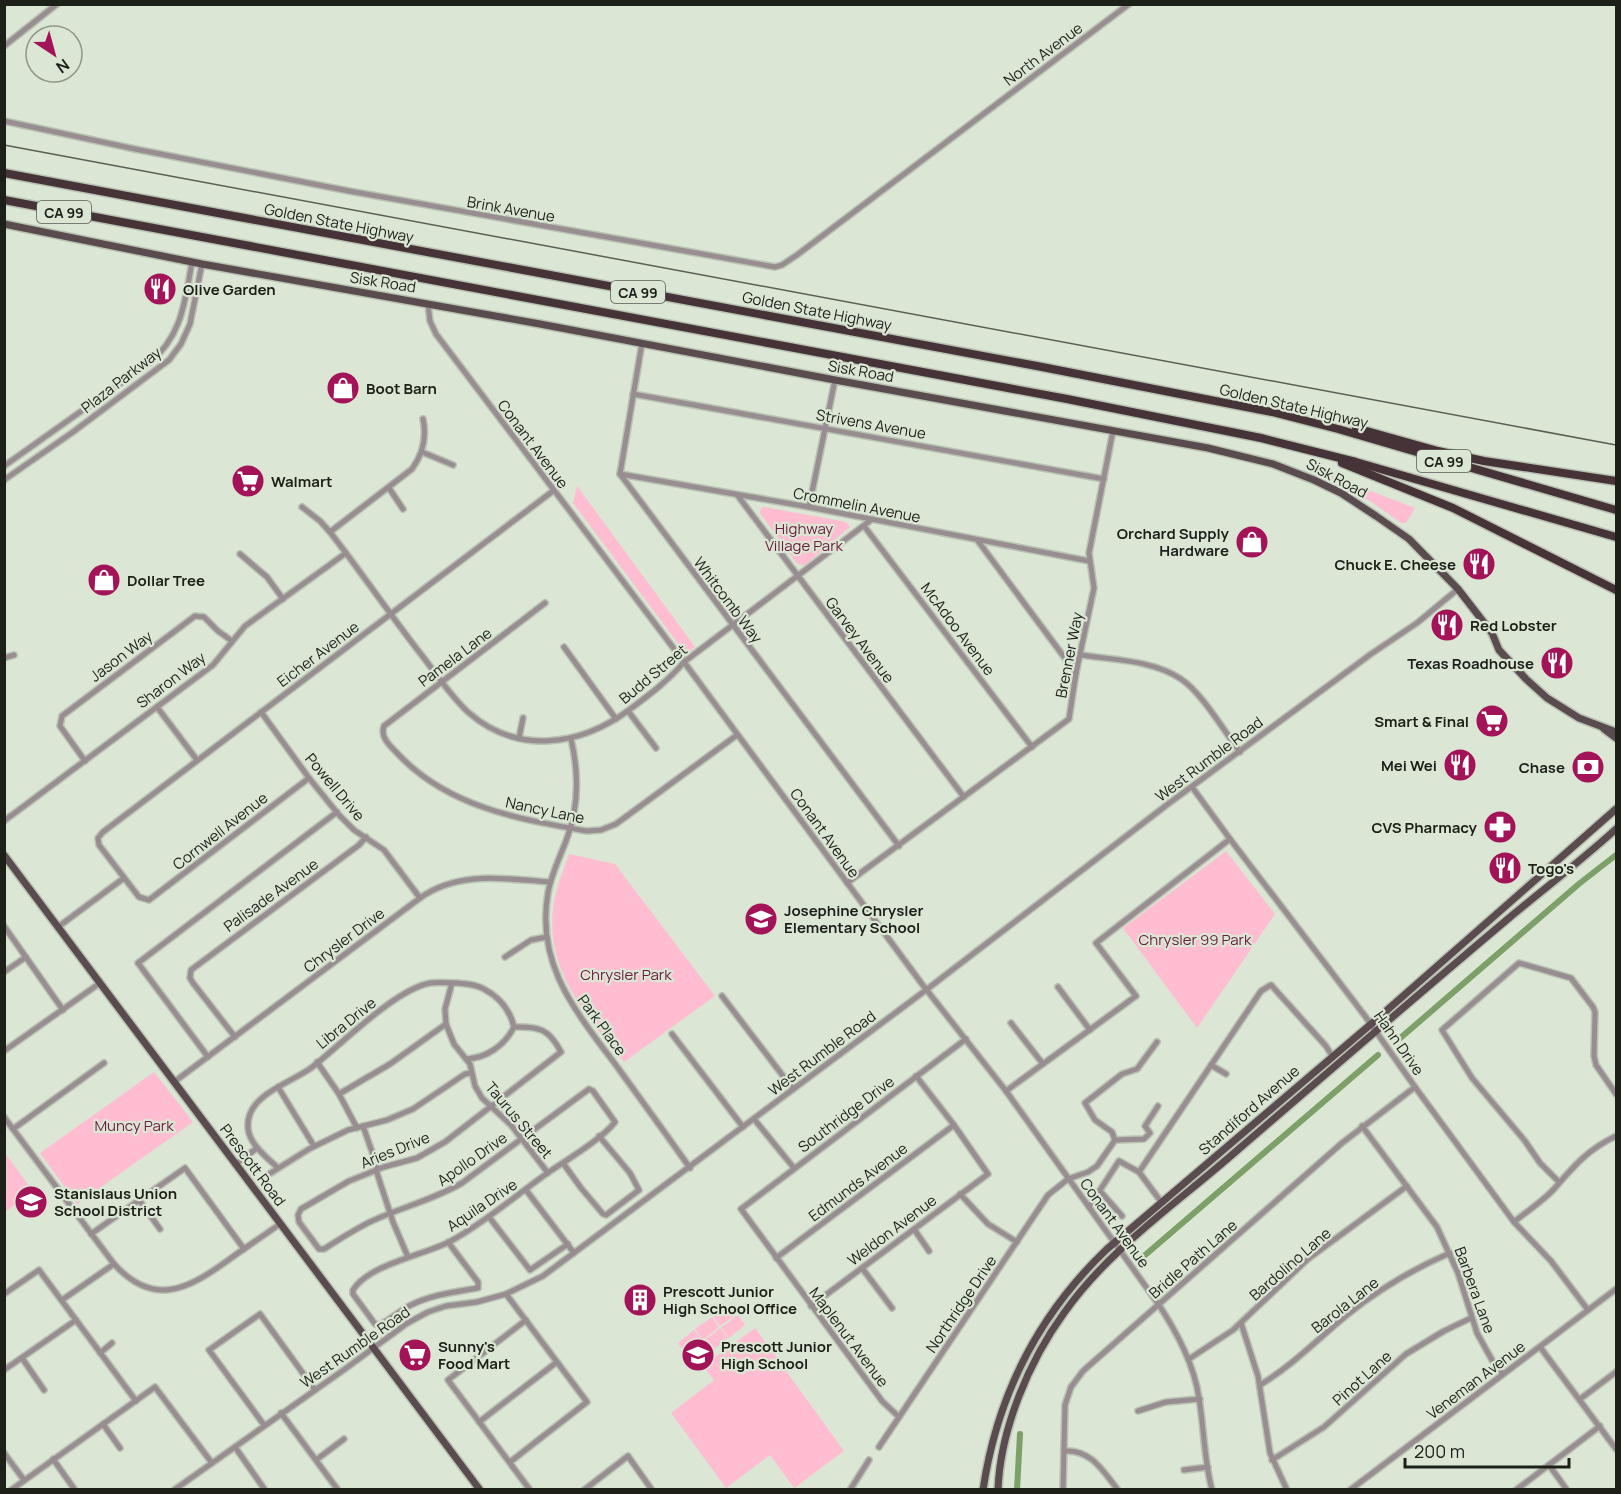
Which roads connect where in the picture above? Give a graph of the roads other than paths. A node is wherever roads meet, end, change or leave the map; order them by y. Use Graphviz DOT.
graph roads {
  1 [pos="57,4"];
  2 [pos="1129,4"];
  3 [pos="4,46"];
  4 [pos="4,121"];
  5 [pos="972,123"];
  6 [pos="4,173"];
  7 [pos="4,200"];
  8 [pos="4,224"];
  9 [pos="192,262"];
  10 [pos="202,264"];
  11 [pos="428,304"];
  12 [pos="642,343"];
  13 [pos="835,380"];
  14 [pos="633,394"];
  15 [pos="1272,412"];
  16 [pos="423,419"];
  17 [pos="824,427"];
  18 [pos="1113,431"];
  19 [pos="1290,444"];
  20 [pos="422,452"];
  21 [pos="453,465"];
  22 [pos="4,466"];
  23 [pos="620,474"];
  24 [pos="1104,479"];
  25 [pos="4,480"];
  26 [pos="1617,481"];
  27 [pos="388,488"];
  28 [pos="553,491"];
  29 [pos="738,496"];
  30 [pos="302,507"];
  31 [pos="808,507"];
  32 [pos="403,509"];
  33 [pos="1617,510"];
  34 [pos="871,520"];
  35 [pos="864,526"];
  36 [pos="330,532"];
  37 [pos="1617,537"];
  38 [pos="978,540"];
  39 [pos="346,553"];
  40 [pos="240,554"];
  41 [pos="1089,561"];
  42 [pos="797,577"];
  43 [pos="1458,589"];
  44 [pos="1617,590"];
  45 [pos="283,598"];
  46 [pos="545,603"];
  47 [pos="390,615"];
  48 [pos="732,626"];
  49 [pos="232,641"];
  50 [pos="564,647"];
  51 [pos="14,655"];
  52 [pos="1081,655"];
  53 [pos="4,658"];
  54 [pos="684,662"];
  55 [pos="1077,673"];
  56 [pos="442,682"];
  57 [pos="157,707"];
  58 [pos="628,711"];
  59 [pos="261,712"];
  60 [pos="524,718"];
  61 [pos="616,719"];
  62 [pos="1602,728"];
  63 [pos="1617,732"];
  64 [pos="382,733"];
  65 [pos="737,735"];
  66 [pos="519,738"];
  67 [pos="1617,738"];
  68 [pos="571,739"];
  69 [pos="1032,747"];
  70 [pos="656,748"];
  71 [pos="1240,752"];
  72 [pos="85,760"];
  73 [pos="197,760"];
  74 [pos="309,778"];
  75 [pos="1192,787"];
  76 [pos="964,797"];
  77 [pos="1617,809"];
  78 [pos="337,812"];
  79 [pos="4,821"];
  80 [pos="570,828"];
  81 [pos="1617,829"];
  82 [pos="1617,836"];
  83 [pos="366,837"];
  84 [pos="1230,839"];
  85 [pos="1605,839"];
  86 [pos="899,846"];
  87 [pos="4,855"];
  88 [pos="124,878"];
  89 [pos="550,882"];
  90 [pos="847,883"];
  91 [pos="420,898"];
  92 [pos="4,926"];
  93 [pos="58,927"];
  94 [pos="547,937"];
  95 [pos="26,957"];
  96 [pos="506,957"];
  97 [pos="4,972"];
  98 [pos="100,983"];
  99 [pos="452,983"];
  100 [pos="1058,987"];
  101 [pos="927,990"];
  102 [pos="722,996"];
  103 [pos="63,1010"];
  104 [pos="1011,1023"];
  105 [pos="446,1024"];
  106 [pos="1371,1024"];
  107 [pos="514,1027"];
  108 [pos="1090,1030"];
  109 [pos="1376,1032"];
  110 [pos="672,1034"];
  111 [pos="235,1037"];
  112 [pos="966,1039"];
  113 [pos="1157,1042"];
  114 [pos="4,1052"];
  115 [pos="1332,1056"];
  116 [pos="208,1057"];
  117 [pos="466,1059"];
  118 [pos="317,1062"];
  119 [pos="104,1064"];
  120 [pos="1043,1064"];
  121 [pos="1211,1065"];
  122 [pos="471,1073"];
  123 [pos="1226,1074"];
  124 [pos="916,1076"];
  125 [pos="174,1082"];
  126 [pos="278,1087"];
  127 [pos="1415,1087"];
  128 [pos="794,1089"];
  129 [pos="1006,1091"];
  130 [pos="339,1094"];
  131 [pos="1617,1094"];
  132 [pos="1158,1106"];
  133 [pos="492,1107"];
  134 [pos="4,1118"];
  135 [pos="754,1119"];
  136 [pos="615,1122"];
  137 [pos="954,1125"];
  138 [pos="1362,1126"];
  139 [pos="360,1127"];
  140 [pos="743,1127"];
  141 [pos="13,1129"];
  142 [pos="599,1136"];
  143 [pos="1617,1136"];
  144 [pos="521,1139"];
  145 [pos="1115,1140"];
  146 [pos="314,1146"];
  147 [pos="257,1148"];
  148 [pos="563,1163"];
  149 [pos="236,1164"];
  150 [pos="277,1167"];
  151 [pos="690,1167"];
  152 [pos="794,1168"];
  153 [pos="377,1170"];
  154 [pos="1139,1172"];
  155 [pos="548,1173"];
  156 [pos="266,1176"];
  157 [pos="1068,1179"];
  158 [pos="1559,1182"];
  159 [pos="1407,1186"];
  160 [pos="526,1190"];
  161 [pos="1100,1191"];
  162 [pos="960,1194"];
  163 [pos="139,1200"];
  164 [pos="1162,1203"];
  165 [pos="1089,1207"];
  166 [pos="741,1209"];
  167 [pos="390,1213"];
  168 [pos="1122,1216"];
  169 [pos="489,1217"];
  170 [pos="1514,1222"];
  171 [pos="280,1224"];
  172 [pos="160,1228"];
  173 [pos="914,1229"];
  174 [pos="91,1234"];
  175 [pos="448,1242"];
  176 [pos="1017,1242"];
  177 [pos="1116,1243"];
  178 [pos="569,1246"];
  179 [pos="244,1249"];
  180 [pos="322,1250"];
  181 [pos="1121,1250"];
  182 [pos="930,1251"];
  183 [pos="574,1252"];
  184 [pos="1450,1253"];
  185 [pos="408,1257"];
  186 [pos="776,1258"];
  187 [pos="114,1264"];
  188 [pos="862,1268"];
  189 [pos="1617,1289"];
  190 [pos="4,1294"];
  191 [pos="506,1294"];
  192 [pos="62,1300"];
  193 [pos="1159,1305"];
  194 [pos="811,1306"];
  195 [pos="892,1308"];
  196 [pos="1588,1310"];
  197 [pos="1471,1318"];
  198 [pos="76,1320"];
  199 [pos="526,1320"];
  200 [pos="1241,1323"];
  201 [pos="112,1343"];
  202 [pos="374,1347"];
  203 [pos="1540,1347"];
  204 [pos="100,1353"];
  205 [pos="22,1358"];
  206 [pos="1189,1359"];
  207 [pos="557,1362"];
  208 [pos="4,1370"];
  209 [pos="1617,1372"];
  210 [pos="1503,1374"];
  211 [pos="1260,1385"];
  212 [pos="44,1390"];
  213 [pos="315,1390"];
  214 [pos="1200,1399"];
  215 [pos="1580,1400"];
  216 [pos="136,1401"];
  217 [pos="1138,1411"];
  218 [pos="281,1413"];
  219 [pos="899,1417"];
  220 [pos="479,1422"];
  221 [pos="103,1424"];
  222 [pos="264,1425"];
  223 [pos="1600,1426"];
  224 [pos="344,1439"];
  225 [pos="235,1447"];
  226 [pos="879,1447"];
  227 [pos="120,1448"];
  228 [pos="1617,1449"];
  229 [pos="1064,1451"];
  230 [pos="4,1453"];
  231 [pos="53,1460"];
  232 [pos="316,1460"];
  233 [pos="869,1460"];
  234 [pos="1272,1460"];
  235 [pos="510,1462"];
  236 [pos="212,1463"];
  237 [pos="1549,1465"];
  238 [pos="1208,1467"];
  239 [pos="1184,1470"];
  240 [pos="24,1480"];
  241 [pos="11,1490"];
  242 [pos="75,1490"];
  243 [pos="174,1490"];
  244 [pos="265,1490"];
  245 [pos="338,1490"];
  246 [pos="480,1490"];
  247 [pos="530,1490"];
  248 [pos="584,1490"];
  249 [pos="652,1490"];
  250 [pos="850,1490"];
  251 [pos="984,1490"];
  252 [pos="998,1490"];
  253 [pos="1063,1490"];
  254 [pos="1118,1490"];
  255 [pos="1212,1490"];
  256 [pos="1287,1490"];
  257 [pos="1350,1490"];
  258 [pos="1516,1490"];
  259 [pos="1567,1490"];
  1 -- 3 [label="street"];
  2 -- 5 [label="street, North Avenue"];
  4 -- 5 [label="street, Brink Avenue"];
  6 -- 15 [label="highway, Golden State Highway / CA 99"];
  7 -- 19 [label="highway, CA 99"];
  8 -- 9 [label="main road, Sisk Road"];
  9 -- 10 [label="main road, Sisk Road"];
  9 -- 22 [label="street, Plaza Parkway"];
  10 -- 11 [label="main road, Sisk Road"];
  10 -- 25 [label="street, Plaza Parkway"];
  11 -- 12 [label="main road, Sisk Road"];
  11 -- 28 [label="street, Conant Avenue"];
  12 -- 13 [label="main road, Sisk Road"];
  12 -- 14 [label="street"];
  13 -- 17 [label="street"];
  13 -- 18 [label="main road, Sisk Road"];
  14 -- 17 [label="street, Strivens Avenue"];
  14 -- 23 [label="street"];
  15 -- 26 [label="highway"];
  15 -- 33 [label="highway, Golden State Highway / CA 99"];
  16 -- 20 [label="street"];
  17 -- 24 [label="street, Strivens Avenue"];
  17 -- 31 [label="street"];
  18 -- 24 [label="street, Brenner Way"];
  18 -- 43 [label="main road, Sisk Road"];
  19 -- 37 [label="highway, CA 99"];
  19 -- 44 [label="highway"];
  20 -- 21 [label="street"];
  20 -- 27 [label="street"];
  23 -- 29 [label="street, Crommelin Avenue"];
  23 -- 48 [label="street, Whitcomb Way"];
  24 -- 41 [label="street, Brenner Way"];
  27 -- 32 [label="street"];
  27 -- 36 [label="street"];
  28 -- 47 [label="street, Eicher Avenue"];
  28 -- 54 [label="street, Conant Avenue"];
  29 -- 31 [label="street, Crommelin Avenue"];
  29 -- 42 [label="street, Garvey Avenue"];
  30 -- 36 [label="street, Budd Street"];
  31 -- 34 [label="street, Crommelin Avenue"];
  34 -- 35 [label="street, Budd Street"];
  34 -- 38 [label="street, Crommelin Avenue"];
  35 -- 42 [label="street, Budd Street"];
  35 -- 69 [label="street, McAdoo Avenue"];
  36 -- 39 [label="street, Budd Street"];
  38 -- 41 [label="street, Crommelin Avenue"];
  38 -- 55 [label="street"];
  39 -- 45 [label="street, Sharon Way"];
  39 -- 47 [label="street, Budd Street"];
  40 -- 45 [label="street"];
  41 -- 52 [label="street, Brenner Way"];
  42 -- 48 [label="street, Budd Street"];
  42 -- 76 [label="street, Garvey Avenue"];
  43 -- 62 [label="main road, Sisk Road"];
  43 -- 71 [label="street, West Rumble Road"];
  45 -- 49 [label="street, Sharon Way"];
  46 -- 56 [label="street, Pamela Lane"];
  47 -- 56 [label="street, Budd Street"];
  47 -- 59 [label="street, Eicher Avenue"];
  48 -- 54 [label="street, Budd Street"];
  48 -- 86 [label="street, Whitcomb Way"];
  49 -- 57 [label="street, Sharon Way"];
  49 -- 72 [label="street, Jason Way"];
  50 -- 61 [label="street"];
  51 -- 53 [label="street"];
  52 -- 55 [label="street, Brenner Way"];
  52 -- 71 [label="street"];
  54 -- 58 [label="street, Budd Street"];
  54 -- 65 [label="street, Conant Avenue"];
  55 -- 69 [label="street, Brenner Way"];
  56 -- 64 [label="street, Pamela Lane"];
  56 -- 66 [label="street, Budd Street"];
  57 -- 72 [label="street, Sharon Way"];
  57 -- 73 [label="street"];
  58 -- 61 [label="street, Budd Street"];
  58 -- 70 [label="street"];
  59 -- 73 [label="street, Eicher Avenue"];
  59 -- 74 [label="street, Powell Drive"];
  60 -- 66 [label="street"];
  61 -- 68 [label="street, Budd Street"];
  62 -- 63 [label="main road, Sisk Road"];
  62 -- 67 [label="main road"];
  64 -- 80 [label="street, Nancy Lane"];
  65 -- 80 [label="street, Nancy Lane"];
  65 -- 90 [label="street, Conant Avenue"];
  66 -- 68 [label="street, Budd Street"];
  68 -- 80 [label="street, Park Place"];
  69 -- 76 [label="street, Brenner Way"];
  71 -- 75 [label="street, West Rumble Road"];
  72 -- 79 [label="street, Sharon Way"];
  73 -- 88 [label="street, Eicher Avenue"];
  74 -- 78 [label="street, Powell Drive"];
  74 -- 88 [label="street, Cornwell Avenue"];
  75 -- 84 [label="street, Hahn Drive"];
  75 -- 101 [label="street, West Rumble Road"];
  76 -- 86 [label="street, Brenner Way"];
  77 -- 106 [label="main road, Standiford Avenue"];
  78 -- 83 [label="street, Powell Drive"];
  78 -- 116 [label="street"];
  80 -- 89 [label="street, Park Place"];
  81 -- 85 [label="main road, Standiford Avenue"];
  82 -- 85 [label="main road"];
  83 -- 91 [label="street, Powell Drive"];
  83 -- 111 [label="street, Palisade Avenue"];
  84 -- 106 [label="street, Hahn Drive"];
  84 -- 108 [label="street"];
  85 -- 109 [label="main road, Standiford Avenue"];
  86 -- 90 [label="street, Brenner Way"];
  87 -- 93 [label="main road, Prescott Road"];
  88 -- 93 [label="street"];
  89 -- 91 [label="street, Chrysler Drive"];
  89 -- 94 [label="street, Park Place"];
  90 -- 101 [label="street, Conant Avenue"];
  91 -- 111 [label="street, Chrysler Drive"];
  92 -- 95 [label="street"];
  93 -- 98 [label="main road, Prescott Road"];
  94 -- 96 [label="street"];
  94 -- 151 [label="street, Park Place"];
  95 -- 97 [label="street"];
  95 -- 103 [label="street"];
  98 -- 103 [label="street"];
  98 -- 125 [label="main road, Prescott Road"];
  99 -- 105 [label="street"];
  99 -- 107 [label="street, Libra Drive"];
  99 -- 118 [label="street, Libra Drive"];
  100 -- 108 [label="street"];
  101 -- 112 [label="street, Conant Avenue"];
  101 -- 128 [label="street, West Rumble Road"];
  102 -- 128 [label="street"];
  103 -- 114 [label="street"];
  104 -- 120 [label="street"];
  105 -- 117 [label="street, Taurus Street"];
  105 -- 130 [label="street"];
  106 -- 109 [label="street, Hahn Drive"];
  106 -- 115 [label="main road, Standiford Avenue"];
  107 -- 117 [label="street"];
  107 -- 133 [label="street, Aries Drive"];
  108 -- 120 [label="street"];
  109 -- 127 [label="street, Hahn Drive"];
  109 -- 181 [label="main road, Standiford Avenue"];
  110 -- 140 [label="street"];
  111 -- 116 [label="street, Chrysler Drive"];
  112 -- 124 [label="street, Southridge Drive"];
  112 -- 129 [label="street, Conant Avenue"];
  113 -- 145 [label="street"];
  115 -- 121 [label="street"];
  115 -- 164 [label="main road, Standiford Avenue"];
  116 -- 125 [label="street, Chrysler Drive"];
  117 -- 122 [label="street, Taurus Street"];
  118 -- 126 [label="street, Libra Drive"];
  118 -- 130 [label="street"];
  119 -- 141 [label="street"];
  120 -- 129 [label="street"];
  121 -- 123 [label="street"];
  121 -- 154 [label="street"];
  122 -- 133 [label="street, Taurus Street"];
  122 -- 139 [label="street"];
  124 -- 137 [label="street"];
  124 -- 152 [label="street, Southridge Drive"];
  125 -- 149 [label="main road, Prescott Road"];
  126 -- 146 [label="street"];
  126 -- 147 [label="street, Libra Drive"];
  127 -- 138 [label="street, Bridle Path Lane"];
  127 -- 170 [label="street, Hahn Drive"];
  128 -- 135 [label="street, West Rumble Road"];
  129 -- 157 [label="street, Conant Avenue"];
  130 -- 139 [label="street"];
  131 -- 158 [label="street"];
  132 -- 145 [label="street"];
  133 -- 144 [label="street, Taurus Street"];
  133 -- 153 [label="street, Aries Drive"];
  134 -- 141 [label="street"];
  135 -- 140 [label="street, West Rumble Road"];
  135 -- 152 [label="street"];
  136 -- 142 [label="street, Aquila Drive"];
  136 -- 144 [label="street, Apollo Drive"];
  137 -- 162 [label="street, Weldon Avenue"];
  137 -- 186 [label="street, Edmunds Avenue"];
  138 -- 159 [label="street, Barbera Lane"];
  138 -- 193 [label="street, Bridle Path Lane"];
  139 -- 146 [label="street"];
  139 -- 153 [label="street"];
  140 -- 151 [label="street, West Rumble Road"];
  141 -- 174 [label="street"];
  142 -- 148 [label="street, Aquila Drive"];
  142 -- 148 [label="street"];
  143 -- 158 [label="street"];
  144 -- 155 [label="street, Taurus Street"];
  144 -- 167 [label="street, Apollo Drive"];
  145 -- 157 [label="street, Northridge Drive"];
  146 -- 150 [label="street"];
  147 -- 149 [label="street"];
  147 -- 150 [label="street, Libra Drive"];
  148 -- 155 [label="street, Aquila Drive"];
  149 -- 171 [label="main road, Prescott Road"];
  150 -- 156 [label="street"];
  151 -- 183 [label="street, West Rumble Road"];
  152 -- 166 [label="street, Southridge Drive"];
  153 -- 167 [label="street"];
  153 -- 180 [label="street, Aries Drive"];
  154 -- 161 [label="street"];
  154 -- 164 [label="street"];
  155 -- 160 [label="street, Aquila Drive"];
  157 -- 165 [label="street, Conant Avenue"];
  157 -- 176 [label="street, Northridge Drive"];
  158 -- 170 [label="street"];
  159 -- 184 [label="street, Barbera Lane"];
  159 -- 200 [label="street, Bardolino Lane"];
  160 -- 169 [label="street, Aquila Drive"];
  160 -- 178 [label="street"];
  161 -- 165 [label="street"];
  161 -- 168 [label="street"];
  162 -- 173 [label="street, Weldon Avenue"];
  162 -- 176 [label="street"];
  163 -- 172 [label="street"];
  163 -- 174 [label="street"];
  163 -- 179 [label="street"];
  164 -- 177 [label="main road, Standiford Avenue"];
  165 -- 177 [label="street, Conant Avenue"];
  166 -- 186 [label="street, Maplenut Avenue"];
  167 -- 180 [label="street, Apollo Drive"];
  167 -- 185 [label="street"];
  169 -- 175 [label="street, Aquila Drive"];
  169 -- 178 [label="street"];
  170 -- 196 [label="street, Hahn Drive"];
  171 -- 179 [label="street"];
  171 -- 202 [label="main road, Prescott Road"];
  173 -- 182 [label="street"];
  173 -- 188 [label="street, Weldon Avenue"];
  174 -- 187 [label="street"];
  175 -- 185 [label="street, Aquila Drive"];
  175 -- 185 [label="street, Aquila Drive"];
  176 -- 219 [label="street, Northridge Drive"];
  177 -- 181 [label="street, Conant Avenue"];
  177 -- 251 [label="main road, Standiford Avenue"];
  178 -- 183 [label="street"];
  179 -- 187 [label="street"];
  181 -- 193 [label="street, Conant Avenue"];
  181 -- 252 [label="main road, Standiford Avenue"];
  183 -- 191 [label="street, West Rumble Road"];
  184 -- 197 [label="street, Barbera Lane"];
  184 -- 211 [label="street, Barola Lane"];
  186 -- 194 [label="street, Maplenut Avenue"];
  187 -- 192 [label="street"];
  188 -- 194 [label="street, Weldon Avenue"];
  188 -- 195 [label="street"];
  189 -- 196 [label="street, Veneman Avenue"];
  190 -- 192 [label="street"];
  191 -- 199 [label="street"];
  191 -- 202 [label="street, West Rumble Road"];
  192 -- 198 [label="street"];
  193 -- 206 [label="street, Conant Avenue"];
  193 -- 229 [label="street, Bridle Path Lane"];
  194 -- 219 [label="street, Maplenut Avenue"];
  196 -- 203 [label="street, Veneman Avenue"];
  197 -- 210 [label="street, Barbera Lane"];
  197 -- 234 [label="street, Pinot Lane"];
  198 -- 204 [label="street"];
  198 -- 205 [label="street"];
  199 -- 207 [label="street"];
  199 -- 220 [label="street"];
  200 -- 206 [label="street, Bardolino Lane"];
  200 -- 211 [label="street"];
  201 -- 204 [label="street"];
  202 -- 213 [label="street, West Rumble Road"];
  202 -- 246 [label="main road, Prescott Road"];
  203 -- 210 [label="street, Veneman Avenue"];
  203 -- 215 [label="street"];
  204 -- 216 [label="street"];
  205 -- 208 [label="street"];
  205 -- 212 [label="street"];
  206 -- 214 [label="street, Conant Avenue"];
  207 -- 220 [label="street"];
  207 -- 235 [label="street"];
  209 -- 215 [label="street"];
  210 -- 257 [label="street, Veneman Avenue"];
  211 -- 234 [label="street"];
  213 -- 218 [label="street, West Rumble Road"];
  213 -- 222 [label="street"];
  214 -- 217 [label="street"];
  214 -- 238 [label="street, Conant Avenue"];
  215 -- 223 [label="street"];
  216 -- 221 [label="street"];
  216 -- 236 [label="street"];
  218 -- 222 [label="street, West Rumble Road"];
  218 -- 232 [label="street"];
  219 -- 226 [label="street, Northridge Drive"];
  220 -- 235 [label="street"];
  221 -- 227 [label="street"];
  221 -- 231 [label="street"];
  222 -- 225 [label="street, West Rumble Road"];
  223 -- 228 [label="street"];
  223 -- 237 [label="street"];
  224 -- 232 [label="street"];
  225 -- 236 [label="street, West Rumble Road"];
  225 -- 244 [label="street"];
  229 -- 253 [label="street, Bridle Path Lane"];
  229 -- 254 [label="street"];
  230 -- 240 [label="street"];
  231 -- 240 [label="street"];
  231 -- 242 [label="street"];
  232 -- 245 [label="street"];
  233 -- 250 [label="street"];
  234 -- 256 [label="street"];
  235 -- 247 [label="street"];
  236 -- 243 [label="street, West Rumble Road"];
  237 -- 258 [label="street"];
  237 -- 259 [label="street"];
  238 -- 239 [label="street"];
  238 -- 255 [label="street, Conant Avenue"];
  240 -- 241 [label="street"];
  248 -- 249 [label="street"];
}
